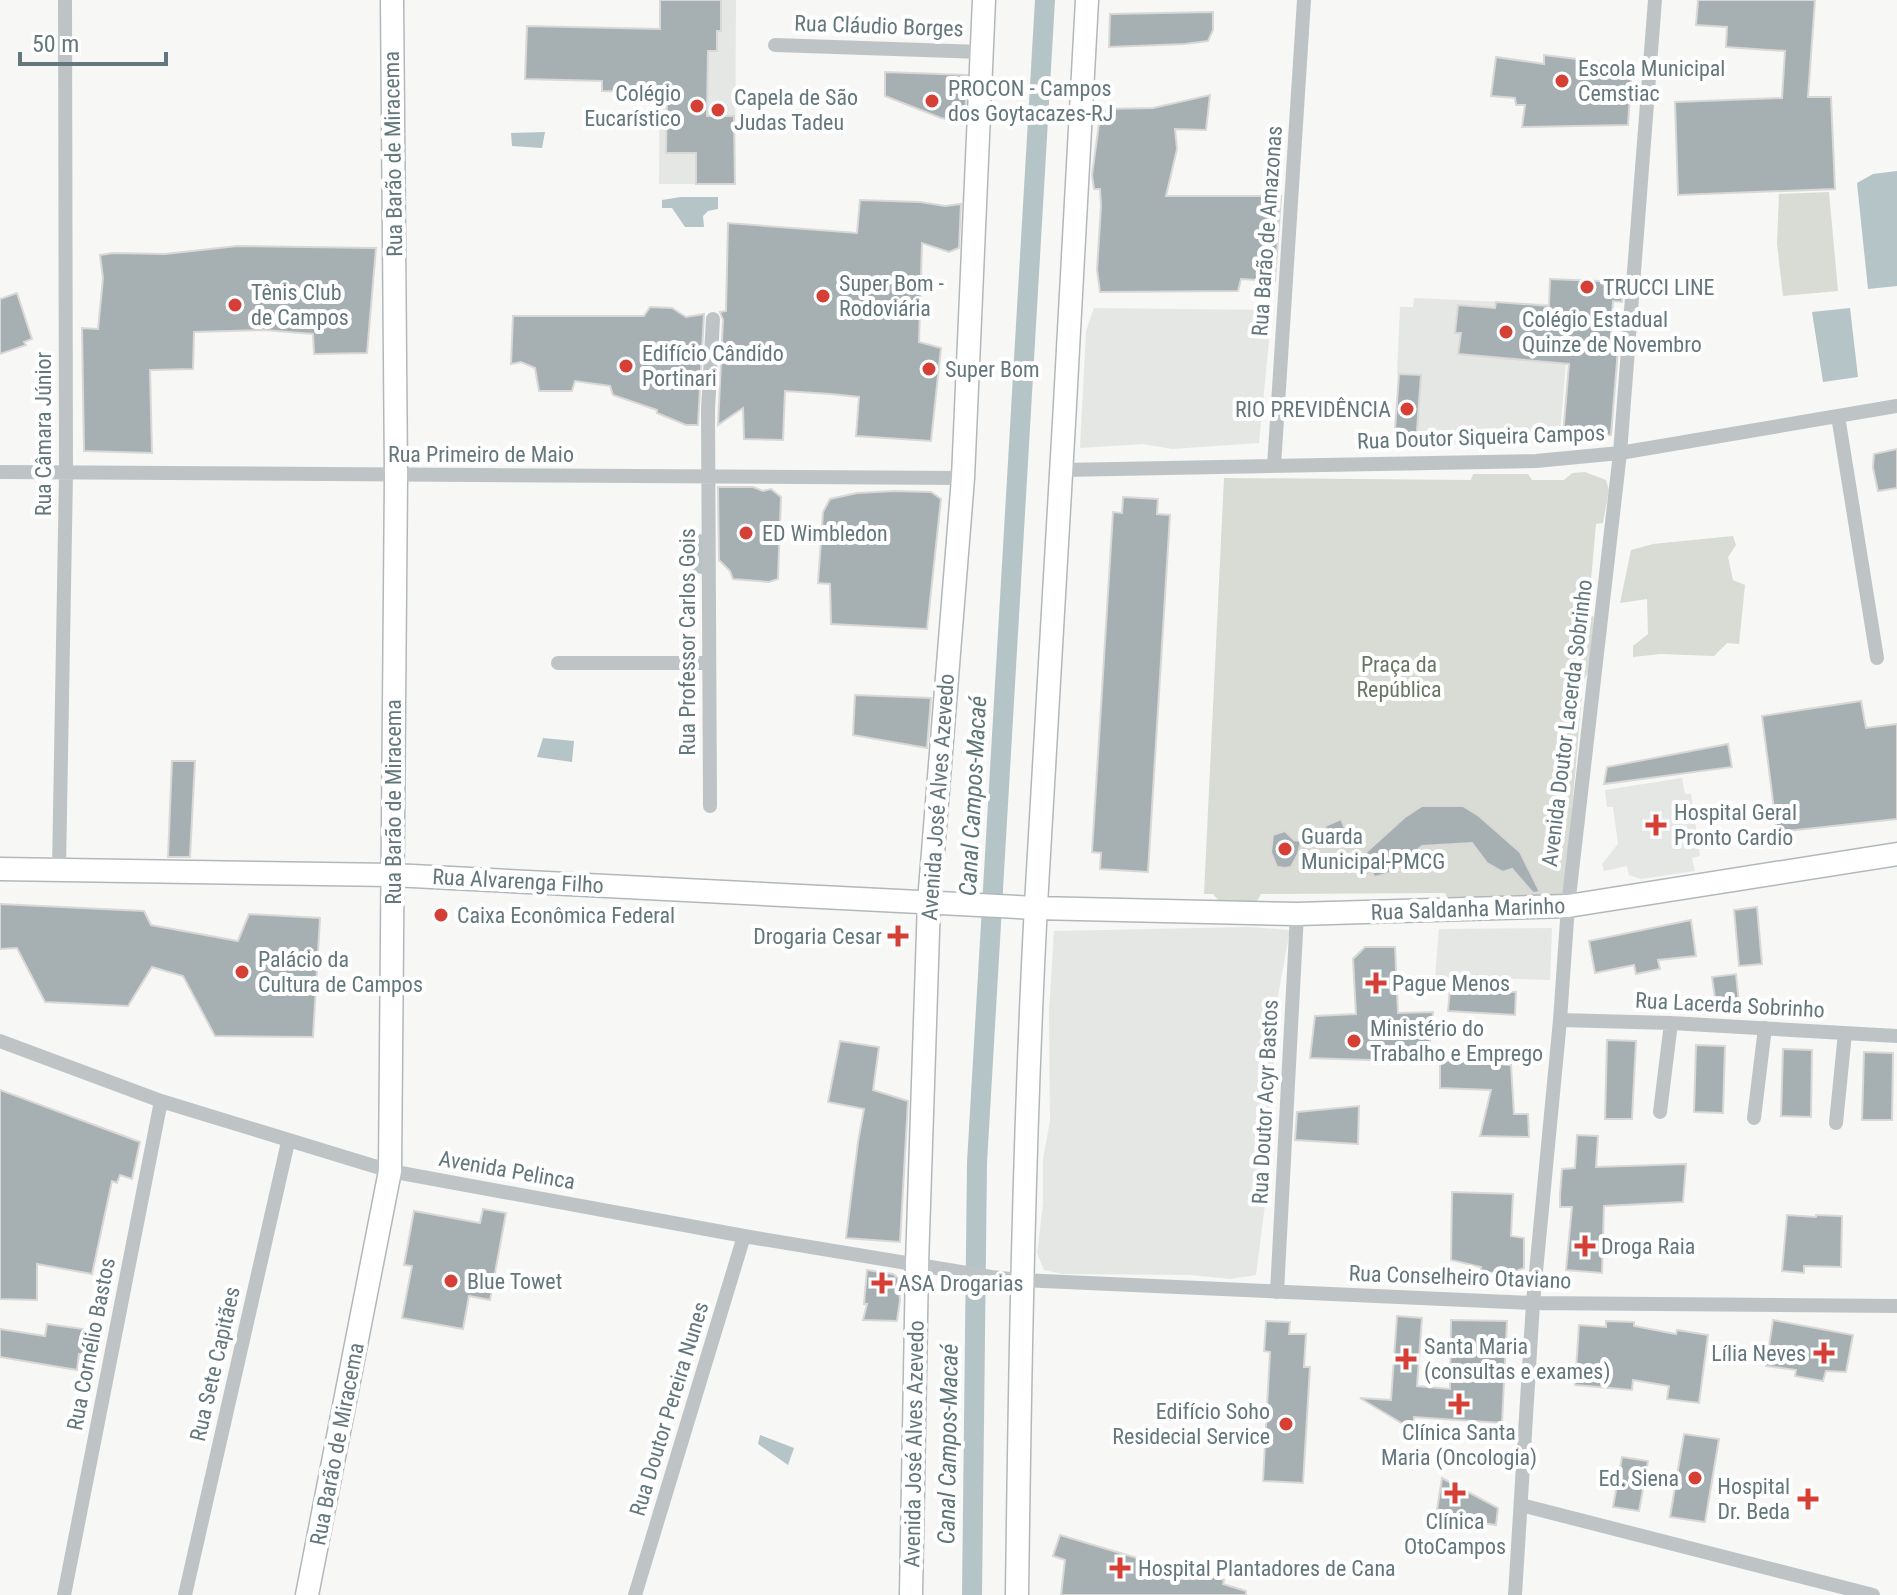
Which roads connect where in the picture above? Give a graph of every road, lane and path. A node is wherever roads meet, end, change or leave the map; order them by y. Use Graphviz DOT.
graph roads {
  1 [pos="65,0"];
  2 [pos="392,0"];
  3 [pos="984,0"];
  4 [pos="1087,0"];
  5 [pos="1304,0"];
  6 [pos="1655,0"];
  7 [pos="775,45"];
  8 [pos="982,52"];
  9 [pos="713,319"];
  10 [pos="1897,406"];
  11 [pos="1838,416"];
  12 [pos="1620,453"];
  13 [pos="1274,466"];
  14 [pos="1063,470"];
  15 [pos="0,472"];
  16 [pos="66,474"];
  17 [pos="396,476"];
  18 [pos="708,477"];
  19 [pos="963,478"];
  20 [pos="1877,658"];
  21 [pos="558,663"];
  22 [pos="708,663"];
  23 [pos="710,806"];
  24 [pos="1897,854"];
  25 [pos="0,869"];
  26 [pos="59,869"];
  27 [pos="393,875"];
  28 [pos="929,902"];
  29 [pos="1568,906"];
  30 [pos="1036,908"];
  31 [pos="1297,914"];
  32 [pos="1560,1020"];
  33 [pos="1671,1023"];
  34 [pos="1765,1028"];
  35 [pos="1845,1033"];
  36 [pos="1897,1036"];
  37 [pos="0,1041"];
  38 [pos="161,1101"];
  39 [pos="1660,1112"];
  40 [pos="1754,1118"];
  41 [pos="1836,1123"];
  42 [pos="288,1142"];
  43 [pos="390,1171"];
  44 [pos="744,1236"];
  45 [pos="917,1264"];
  46 [pos="1021,1280"];
  47 [pos="1277,1292"];
  48 [pos="1533,1303"];
  49 [pos="1897,1306"];
  50 [pos="1521,1505"];
  51 [pos="64,1595"];
  52 [pos="185,1595"];
  53 [pos="307,1595"];
  54 [pos="635,1595"];
  55 [pos="911,1595"];
  56 [pos="1017,1595"];
  57 [pos="1515,1595"];
  58 [pos="1873,1595"];
  1 -- 16 [label="street, Rua Câmara Júnior"];
  2 -- 17 [label="main road, Rua Barão de Miracema"];
  3 -- 8 [label="main road, Avenida José Alves Azevedo"];
  4 -- 14 [label="main road"];
  5 -- 13 [label="street, Rua Barão de Amazonas"];
  6 -- 12 [label="street, Avenida Doutor Lacerda Sobrinho"];
  7 -- 8 [label="street, Rua Cláudio Borges"];
  8 -- 19 [label="main road, Avenida José Alves Azevedo"];
  9 -- 18 [label="street, Rua Professor Carlos Gois"];
  10 -- 11 [label="street, Rua Doutor Siqueira Campos"];
  11 -- 12 [label="street, Rua Doutor Siqueira Campos"];
  11 -- 20 [label="street"];
  12 -- 13 [label="street, Rua Doutor Siqueira Campos"];
  12 -- 29 [label="street, Avenida Doutor Lacerda Sobrinho"];
  13 -- 14 [label="street, Rua Doutor Siqueira Campos"];
  14 -- 30 [label="main road"];
  15 -- 16 [label="street, Rua Primeiro de Maio"];
  16 -- 17 [label="street, Rua Primeiro de Maio"];
  16 -- 26 [label="street, Rua Câmara Júnior"];
  17 -- 18 [label="street, Rua Primeiro de Maio"];
  17 -- 27 [label="main road, Rua Barão de Miracema"];
  18 -- 19 [label="street, Rua Primeiro de Maio"];
  18 -- 22 [label="street, Rua Professor Carlos Gois"];
  19 -- 28 [label="main road, Avenida José Alves Azevedo"];
  21 -- 22 [label="street"];
  22 -- 23 [label="street, Rua Professor Carlos Gois"];
  24 -- 29 [label="main road, Rua Saldanha Marinho"];
  25 -- 26 [label="main road, Rua Alvarenga Filho"];
  26 -- 27 [label="main road, Rua Alvarenga Filho"];
  27 -- 28 [label="main road, Rua Alvarenga Filho"];
  27 -- 43 [label="main road, Rua Barão de Miracema"];
  28 -- 30 [label="main road, Rua Alvarenga Filho"];
  28 -- 45 [label="main road, Avenida José Alves Azevedo"];
  29 -- 31 [label="main road, Rua Saldanha Marinho"];
  29 -- 32 [label="street, Avenida Doutor Lacerda Sobrinho"];
  30 -- 31 [label="main road, Rua Saldanha Marinho"];
  30 -- 46 [label="main road"];
  31 -- 47 [label="street, Rua Doutor Acyr Bastos"];
  32 -- 33 [label="street, Rua Lacerda Sobrinho"];
  32 -- 48 [label="street, Avenida Doutor Lacerda Sobrinho"];
  33 -- 34 [label="street, Rua Lacerda Sobrinho"];
  33 -- 39 [label="street"];
  34 -- 35 [label="street, Rua Lacerda Sobrinho"];
  34 -- 40 [label="street"];
  35 -- 36 [label="street, Rua Lacerda Sobrinho"];
  35 -- 41 [label="street"];
  37 -- 38 [label="street, Avenida Pelinca"];
  38 -- 42 [label="street, Avenida Pelinca"];
  38 -- 51 [label="street, Rua Cornélio Bastos"];
  42 -- 43 [label="street, Avenida Pelinca"];
  42 -- 52 [label="street, Rua Sete Capitães"];
  43 -- 44 [label="street, Avenida Pelinca"];
  43 -- 53 [label="main road, Rua Barão de Miracema"];
  44 -- 45 [label="street, Avenida Pelinca"];
  44 -- 54 [label="street, Rua Doutor Pereira Nunes"];
  45 -- 46 [label="street, Avenida Pelinca"];
  45 -- 55 [label="main road, Avenida José Alves Azevedo"];
  46 -- 47 [label="street, Rua Conselheiro Otaviano"];
  46 -- 56 [label="main road"];
  47 -- 48 [label="street, Rua Conselheiro Otaviano"];
  48 -- 49 [label="street, Rua Conselheiro Otaviano"];
  48 -- 50 [label="street, Avenida Doutor Lacerda Sobrinho"];
  50 -- 57 [label="street, Avenida Doutor Lacerda Sobrinho"];
  50 -- 58 [label="street"];
}
